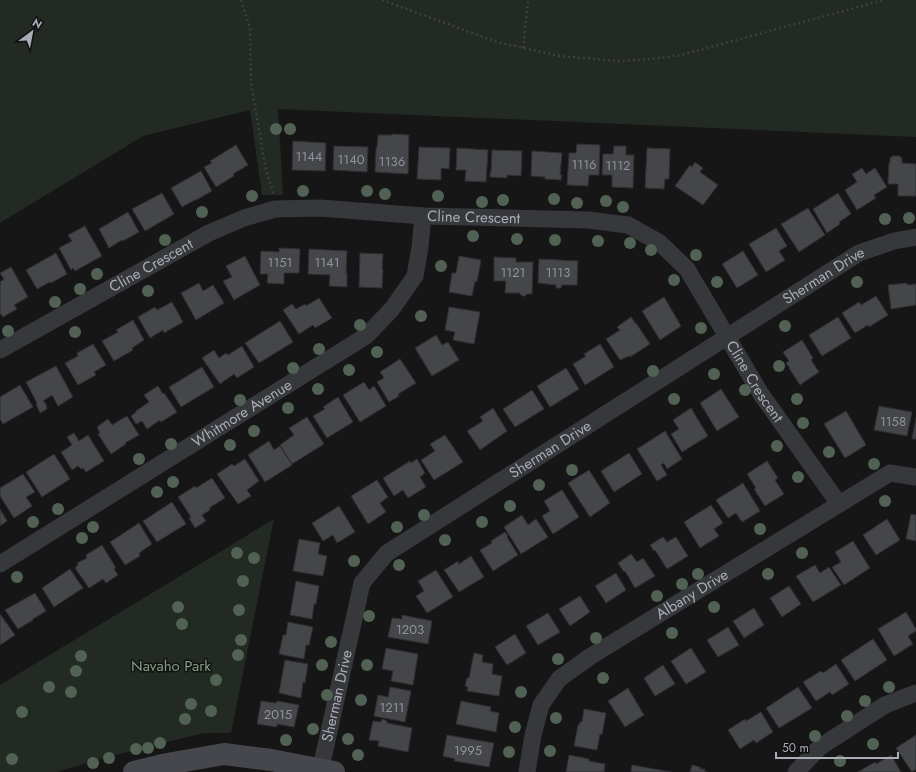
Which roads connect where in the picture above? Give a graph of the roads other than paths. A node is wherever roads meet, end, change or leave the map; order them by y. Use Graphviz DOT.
graph roads {
  1 [pos="423,216"];
  2 [pos="916,237"];
  3 [pos="728,338"];
  4 [pos="0,350"];
  5 [pos="916,477"];
  6 [pos="839,504"];
  7 [pos="0,564"];
  8 [pos="916,693"];
  9 [pos="325,771"];
  10 [pos="134,772"];
  11 [pos="527,772"];
  12 [pos="796,772"];
  1 -- 3 [label="street, Cline Crescent"];
  1 -- 4 [label="street, Cline Crescent"];
  1 -- 7 [label="street, Whitmore Avenue"];
  2 -- 3 [label="street, Sherman Drive"];
  3 -- 6 [label="street, Cline Crescent"];
  3 -- 9 [label="street, Sherman Drive"];
  5 -- 6 [label="street, Albany Drive"];
  6 -- 11 [label="street, Albany Drive"];
  8 -- 12 [label="street"];
  9 -- 10 [label="street"];
}
